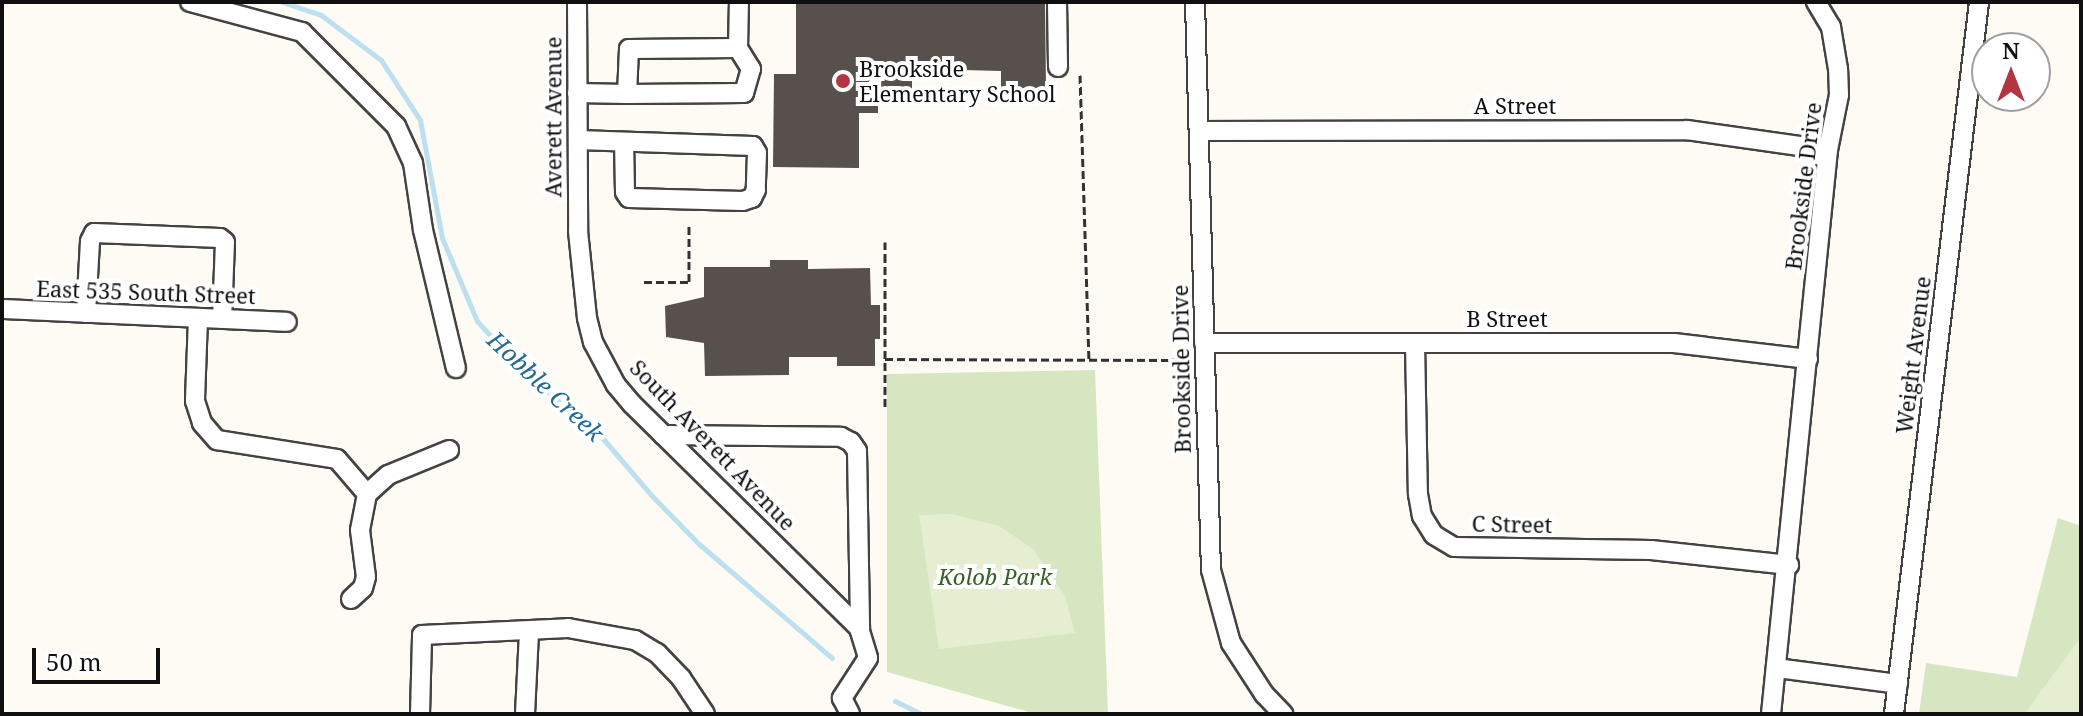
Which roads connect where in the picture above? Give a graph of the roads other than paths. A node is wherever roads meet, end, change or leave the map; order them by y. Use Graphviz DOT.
graph roads {
  1 [pos="190,2"];
  2 [pos="577,2"];
  3 [pos="739,2"];
  4 [pos="1057,2"];
  5 [pos="1195,2"];
  6 [pos="1816,2"];
  7 [pos="1979,2"];
  8 [pos="738,48"];
  9 [pos="1058,67"];
  10 [pos="577,93"];
  11 [pos="627,94"];
  12 [pos="1200,131"];
  13 [pos="578,140"];
  14 [pos="624,142"];
  15 [pos="1828,150"];
  16 [pos="578,231"];
  17 [pos="2,309"];
  18 [pos="86,313"];
  19 [pos="198,318"];
  20 [pos="222,319"];
  21 [pos="287,322"];
  22 [pos="1415,343"];
  23 [pos="1197,347"];
  24 [pos="1808,359"];
  25 [pos="456,368"];
  26 [pos="663,435"];
  27 [pos="449,450"];
  28 [pos="367,494"];
  29 [pos="1789,565"];
  30 [pos="351,599"];
  31 [pos="860,630"];
  32 [pos="529,631"];
  33 [pos="1777,668"];
  34 [pos="1898,684"];
  35 [pos="420,714"];
  36 [pos="525,714"];
  37 [pos="705,714"];
  38 [pos="850,714"];
  39 [pos="1283,714"];
  40 [pos="1771,714"];
  41 [pos="1894,714"];
  1 -- 25 [label="street"];
  2 -- 10 [label="street, Averett Avenue"];
  3 -- 8 [label="street"];
  4 -- 9 [label="street"];
  5 -- 12 [label="street, Brookside Drive"];
  6 -- 15 [label="street, Brookside Drive"];
  7 -- 34 [label="street, Weight Avenue"];
  8 -- 11 [label="street"];
  8 -- 11 [label="street"];
  10 -- 11 [label="street"];
  10 -- 13 [label="street, Averett Avenue"];
  12 -- 15 [label="street, A Street"];
  12 -- 23 [label="street, Brookside Drive"];
  13 -- 14 [label="street"];
  13 -- 16 [label="street, Averett Avenue"];
  14 -- 14 [label="street"];
  15 -- 24 [label="street, Brookside Drive"];
  16 -- 26 [label="street, South Averett Avenue"];
  17 -- 18 [label="street, East 535 South Street"];
  18 -- 19 [label="street, East 535 South Street"];
  18 -- 20 [label="street"];
  19 -- 20 [label="street, East 535 South Street"];
  19 -- 28 [label="street"];
  20 -- 21 [label="street, East 535 South Street"];
  22 -- 23 [label="street, B Street"];
  22 -- 24 [label="street, B Street"];
  22 -- 29 [label="street, C Street"];
  23 -- 39 [label="street, Brookside Drive"];
  24 -- 29 [label="street, Brookside Drive"];
  26 -- 31 [label="street, South Averett Avenue"];
  26 -- 31 [label="street"];
  27 -- 28 [label="street"];
  28 -- 30 [label="street"];
  29 -- 33 [label="street, Brookside Drive"];
  31 -- 38 [label="street"];
  32 -- 35 [label="street"];
  32 -- 36 [label="street"];
  32 -- 37 [label="street"];
  33 -- 34 [label="street"];
  33 -- 40 [label="street, Brookside Drive"];
  34 -- 41 [label="street, Weight Avenue"];
}
